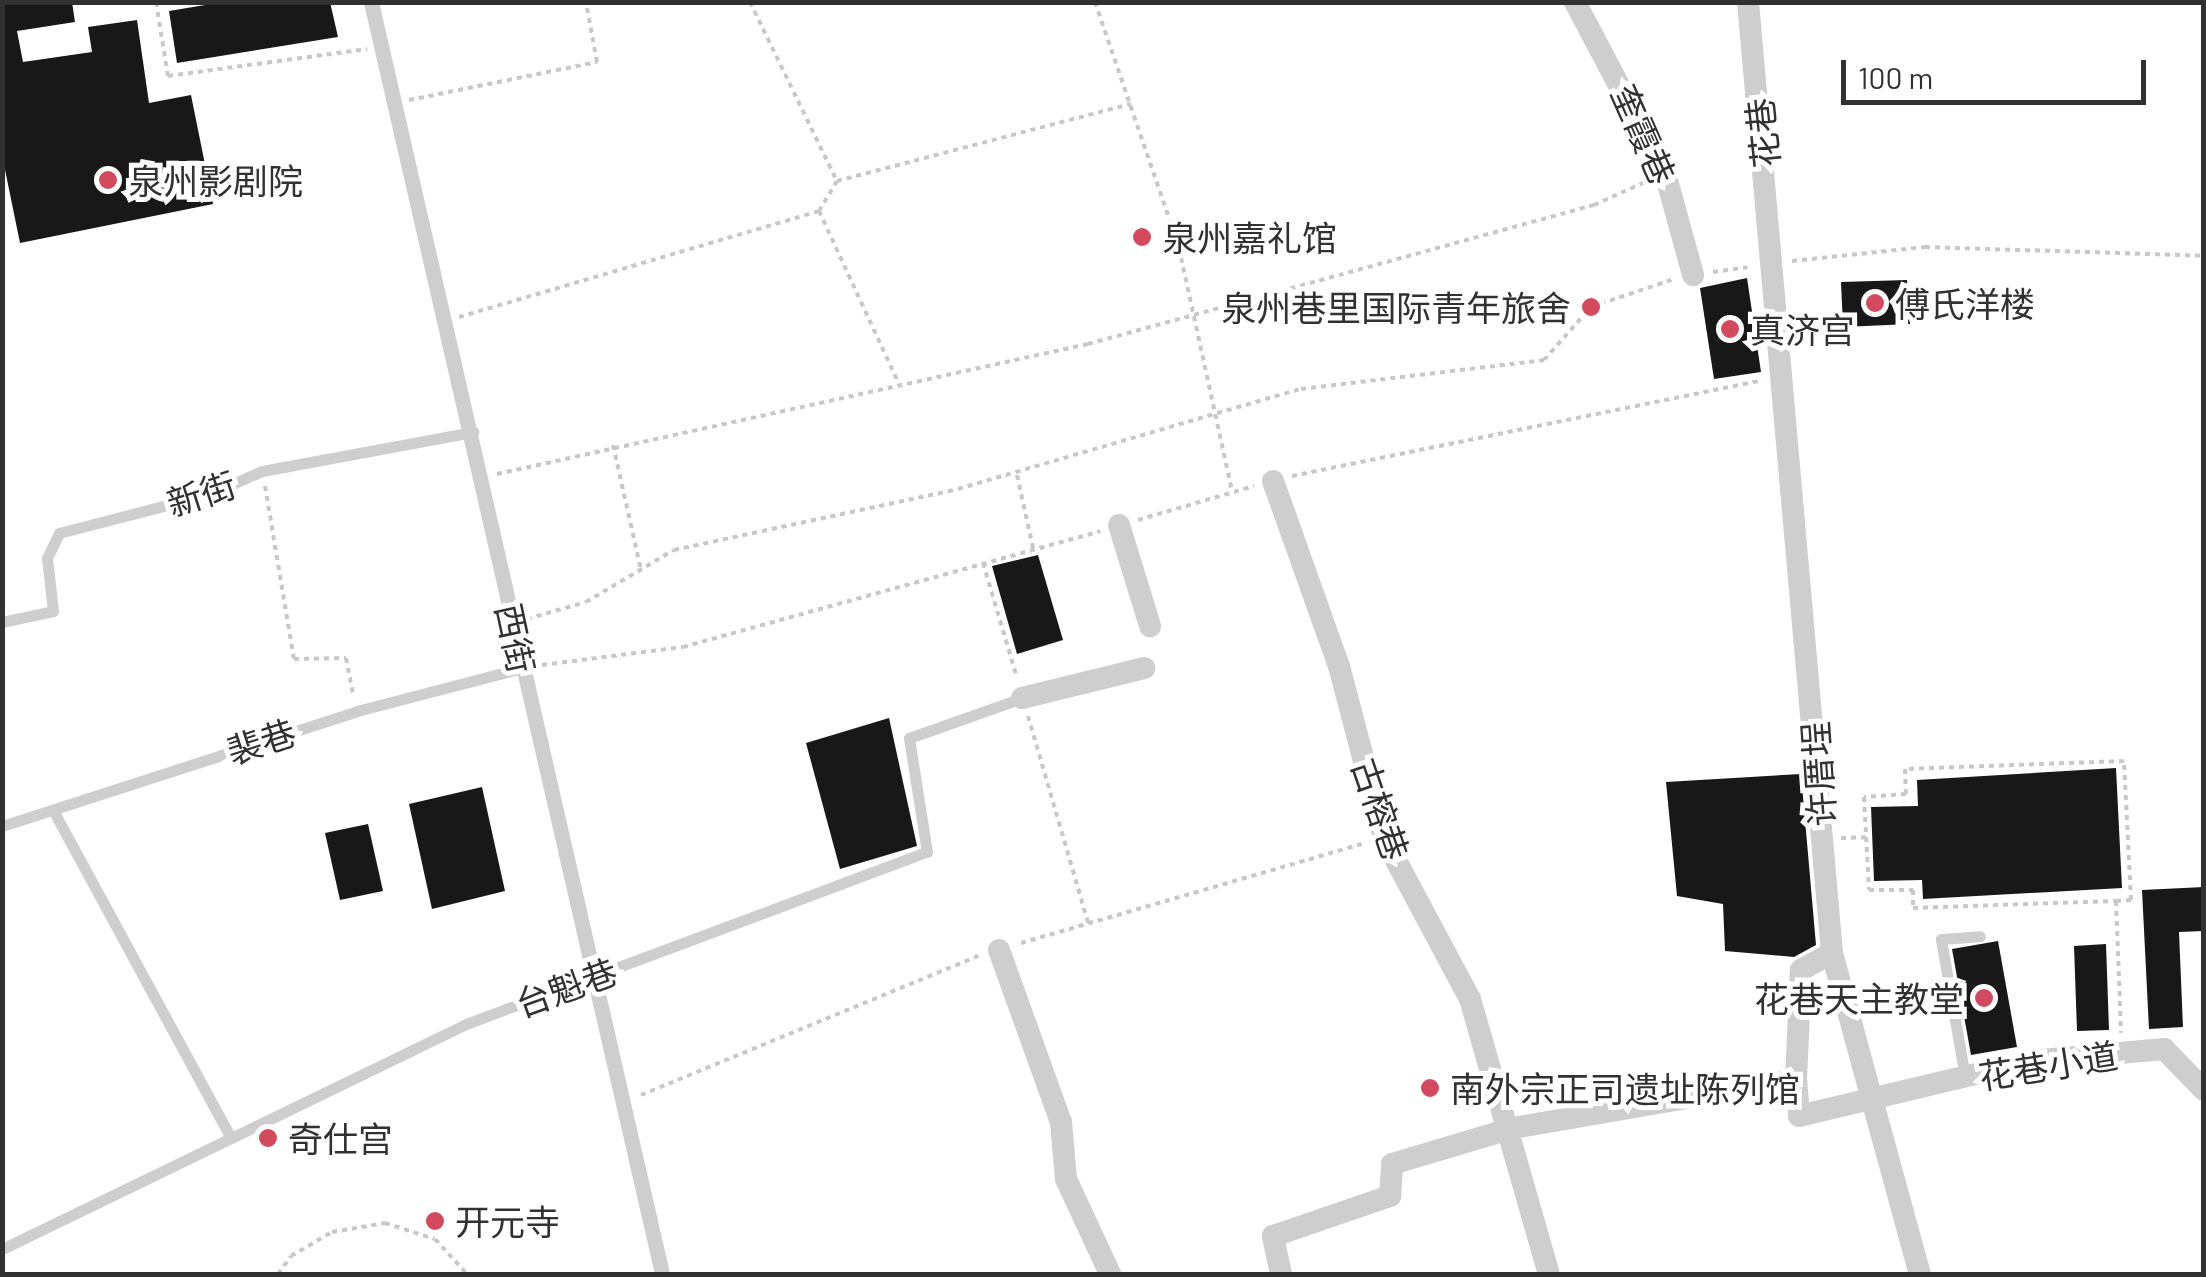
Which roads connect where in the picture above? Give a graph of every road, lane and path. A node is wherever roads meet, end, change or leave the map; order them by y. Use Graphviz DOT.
graph roads {
  1 [pos="156,2"];
  2 [pos="370,2"];
  3 [pos="586,2"];
  4 [pos="750,2"];
  5 [pos="1095,2"];
  6 [pos="1575,2"];
  7 [pos="1748,2"];
  8 [pos="381,47"];
  9 [pos="394,103"];
  10 [pos="1132,104"];
  11 [pos="1665,173"];
  12 [pos="837,182"];
  13 [pos="819,210"];
  14 [pos="2204,256"];
  15 [pos="1776,263"];
  16 [pos="1693,274"];
  17 [pos="1194,314"];
  18 [pos="446,320"];
  19 [pos="1787,375"];
  20 [pos="900,386"];
  21 [pos="1218,417"];
  22 [pos="473,432"];
  23 [pos="613,445"];
  24 [pos="262,471"];
  25 [pos="1017,473"];
  26 [pos="483,478"];
  27 [pos="1273,482"];
  28 [pos="1232,491"];
  29 [pos="1119,526"];
  30 [pos="1033,548"];
  31 [pos="982,562"];
  32 [pos="641,570"];
  33 [pos="2,622"];
  34 [pos="513,623"];
  35 [pos="1150,626"];
  36 [pos="522,668"];
  37 [pos="1144,668"];
  38 [pos="1022,698"];
  39 [pos="357,710"];
  40 [pos="54,812"];
  41 [pos="2,826"];
  42 [pos="2116,901"];
  43 [pos="1088,923"];
  44 [pos="1980,936"];
  45 [pos="999,950"];
  46 [pos="1832,953"];
  47 [pos="594,978"];
  48 [pos="2122,1053"];
  49 [pos="1965,1077"];
  50 [pos="1796,1079"];
  51 [pos="2204,1090"];
  52 [pos="1877,1099"];
  53 [pos="1513,1128"];
  54 [pos="231,1138"];
  55 [pos="2,1250"];
  56 [pos="278,1274"];
  57 [pos="468,1274"];
  58 [pos="662,1274"];
  59 [pos="1110,1274"];
  60 [pos="1281,1274"];
  61 [pos="1550,1274"];
  62 [pos="1920,1274"];
  1 -- 8 [label="path"];
  2 -- 8 [label="street, 西街"];
  3 -- 9 [label="path"];
  4 -- 12 [label="path"];
  5 -- 10 [label="path"];
  6 -- 11 [label="street, 奎霞巷"];
  7 -- 15 [label="street, 花巷"];
  8 -- 9 [label="street, 西街"];
  9 -- 18 [label="street, 西街"];
  10 -- 12 [label="path"];
  10 -- 17 [label="path"];
  11 -- 16 [label="street, 奎霞巷"];
  11 -- 17 [label="path"];
  12 -- 13 [label="path"];
  13 -- 18 [label="path"];
  13 -- 20 [label="path"];
  14 -- 15 [label="path"];
  15 -- 16 [label="path"];
  15 -- 19 [label="street, 许厝埕"];
  16 -- 21 [label="path"];
  17 -- 20 [label="path"];
  17 -- 21 [label="path"];
  18 -- 22 [label="street, 西街"];
  19 -- 27 [label="path"];
  19 -- 46 [label="street, 许厝埕"];
  20 -- 23 [label="path"];
  21 -- 25 [label="path"];
  21 -- 28 [label="path"];
  22 -- 24 [label="lane, 新街"];
  22 -- 26 [label="street, 西街"];
  23 -- 26 [label="path"];
  23 -- 32 [label="path"];
  24 -- 33 [label="lane, 新街"];
  24 -- 39 [label="path"];
  25 -- 30 [label="path"];
  25 -- 32 [label="path"];
  26 -- 34 [label="street, 西街"];
  27 -- 28 [label="path"];
  27 -- 53 [label="street, 古榕巷"];
  28 -- 29 [label="path"];
  29 -- 30 [label="path"];
  29 -- 35 [label="street"];
  30 -- 31 [label="path"];
  31 -- 36 [label="path"];
  31 -- 38 [label="path"];
  32 -- 34 [label="path"];
  34 -- 36 [label="street, 西街"];
  36 -- 39 [label="lane, 裴巷"];
  36 -- 47 [label="street, 西街"];
  37 -- 38 [label="street"];
  38 -- 43 [label="path"];
  38 -- 47 [label="lane, 台魁巷"];
  39 -- 40 [label="lane, 裴巷"];
  40 -- 41 [label="lane, 裴巷"];
  40 -- 54 [label="lane"];
  42 -- 42 [label="path"];
  42 -- 48 [label="path"];
  44 -- 49 [label="lane"];
  45 -- 59 [label="street"];
  46 -- 50 [label="street"];
  46 -- 52 [label="street, 许厝埕"];
  47 -- 54 [label="lane, 台魁巷"];
  47 -- 58 [label="street, 西街"];
  48 -- 49 [label="street, 花巷小道"];
  48 -- 51 [label="street, 花巷小道"];
  49 -- 52 [label="street, 花巷小道"];
  50 -- 52 [label="street"];
  50 -- 53 [label="street"];
  52 -- 62 [label="street, 许厝埕"];
  53 -- 60 [label="street"];
  53 -- 61 [label="street, 古榕巷"];
  54 -- 55 [label="lane, 台魁巷"];
  56 -- 57 [label="path"];
}
